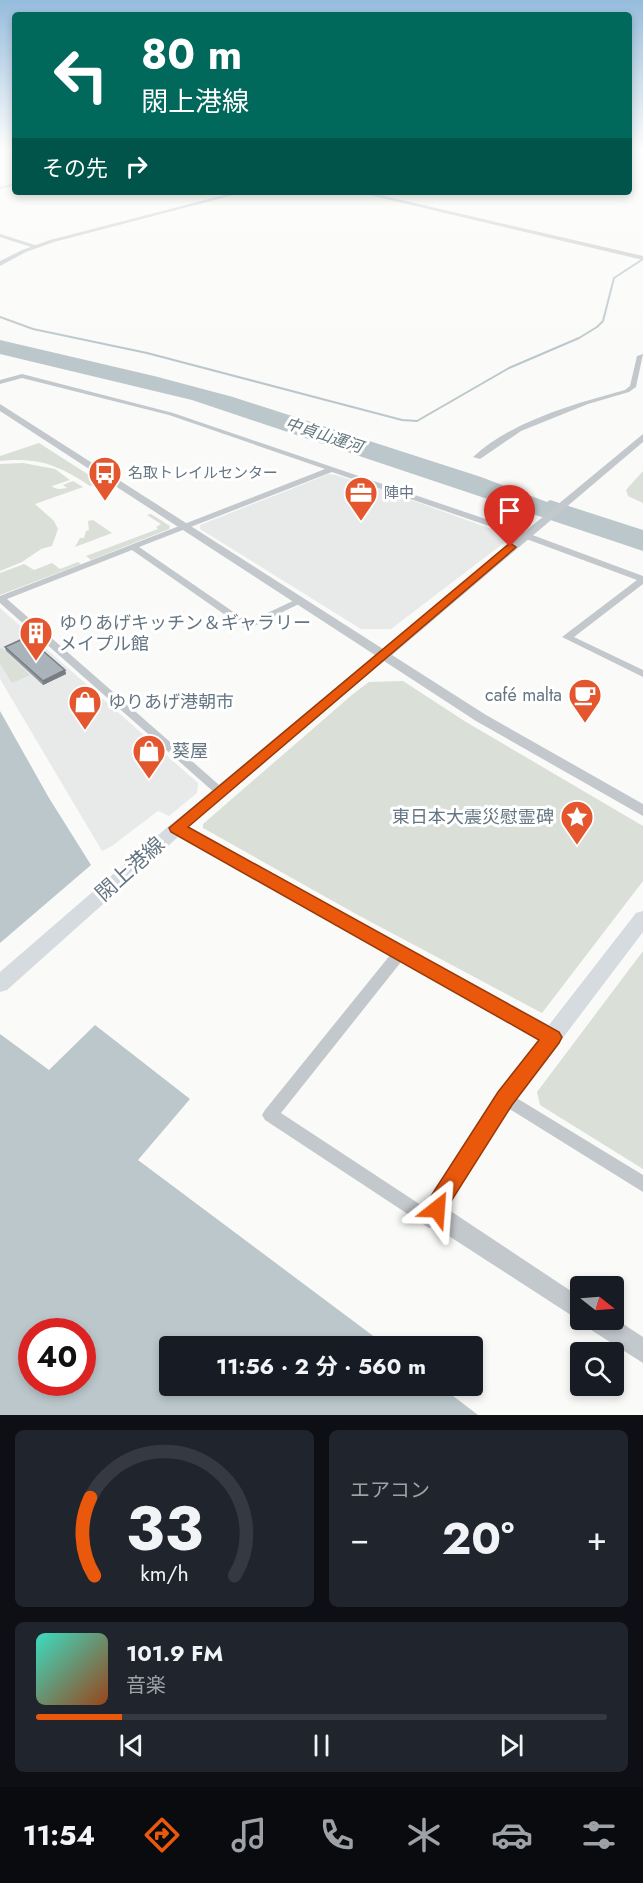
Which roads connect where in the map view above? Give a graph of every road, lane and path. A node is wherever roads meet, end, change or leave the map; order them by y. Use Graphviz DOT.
graph roads {
  1 [pos="152,216"];
  2 [pos="463,216"];
  3 [pos="0,235"];
  4 [pos="36,247"];
  5 [pos="643,258"];
  6 [pos="0,264"];
  7 [pos="643,356"];
  8 [pos="0,382"];
  9 [pos="0,407"];
  10 [pos="643,437"];
  11 [pos="477,457"];
  12 [pos="332,469"];
  13 [pos="185,527"];
  14 [pos="524,535"];
  15 [pos="133,547"];
  16 [pos="643,579"];
  17 [pos="0,599"];
  18 [pos="300,601"];
  19 [pos="382,654"];
  20 [pos="643,674"];
  21 [pos="220,791"];
  22 [pos="643,811"];
  23 [pos="177,828"];
  24 [pos="643,918"];
  25 [pos="400,953"];
  26 [pos="0,984"];
  27 [pos="552,1037"];
  28 [pos="505,1098"];
  29 [pos="643,1184"];
  30 [pos="439,1215"];
  31 [pos="570,1303"];
  32 [pos="611,1330"];
  33 [pos="643,1352"];
  1 -- 4 [label="street"];
  2 -- 5 [label="street"];
  3 -- 4 [label="street"];
  4 -- 6 [label="street"];
  7 -- 11 [label="street"];
  8 -- 12 [label="street"];
  9 -- 13 [label="street"];
  10 -- 14 [label="street"];
  12 -- 13 [label="street"];
  12 -- 14 [label="street"];
  13 -- 15 [label="street"];
  13 -- 18 [label="street"];
  14 -- 16 [label="street"];
  14 -- 19 [label="street"];
  15 -- 17 [label="street"];
  15 -- 18 [label="street"];
  16 -- 20 [label="street"];
  17 -- 21 [label="street"];
  18 -- 19 [label="street"];
  19 -- 21 [label="street"];
  19 -- 22 [label="street"];
  21 -- 23 [label="street"];
  23 -- 25 [label="main road, 閖上港線"];
  23 -- 26 [label="main road, 閖上港線"];
  24 -- 27 [label="main road"];
  25 -- 27 [label="main road, 閖上港線"];
  25 -- 30 [label="street"];
  27 -- 28 [label="street"];
  28 -- 29 [label="street"];
  28 -- 30 [label="street"];
  30 -- 31 [label="street"];
  32 -- 33 [label="street"];
}
